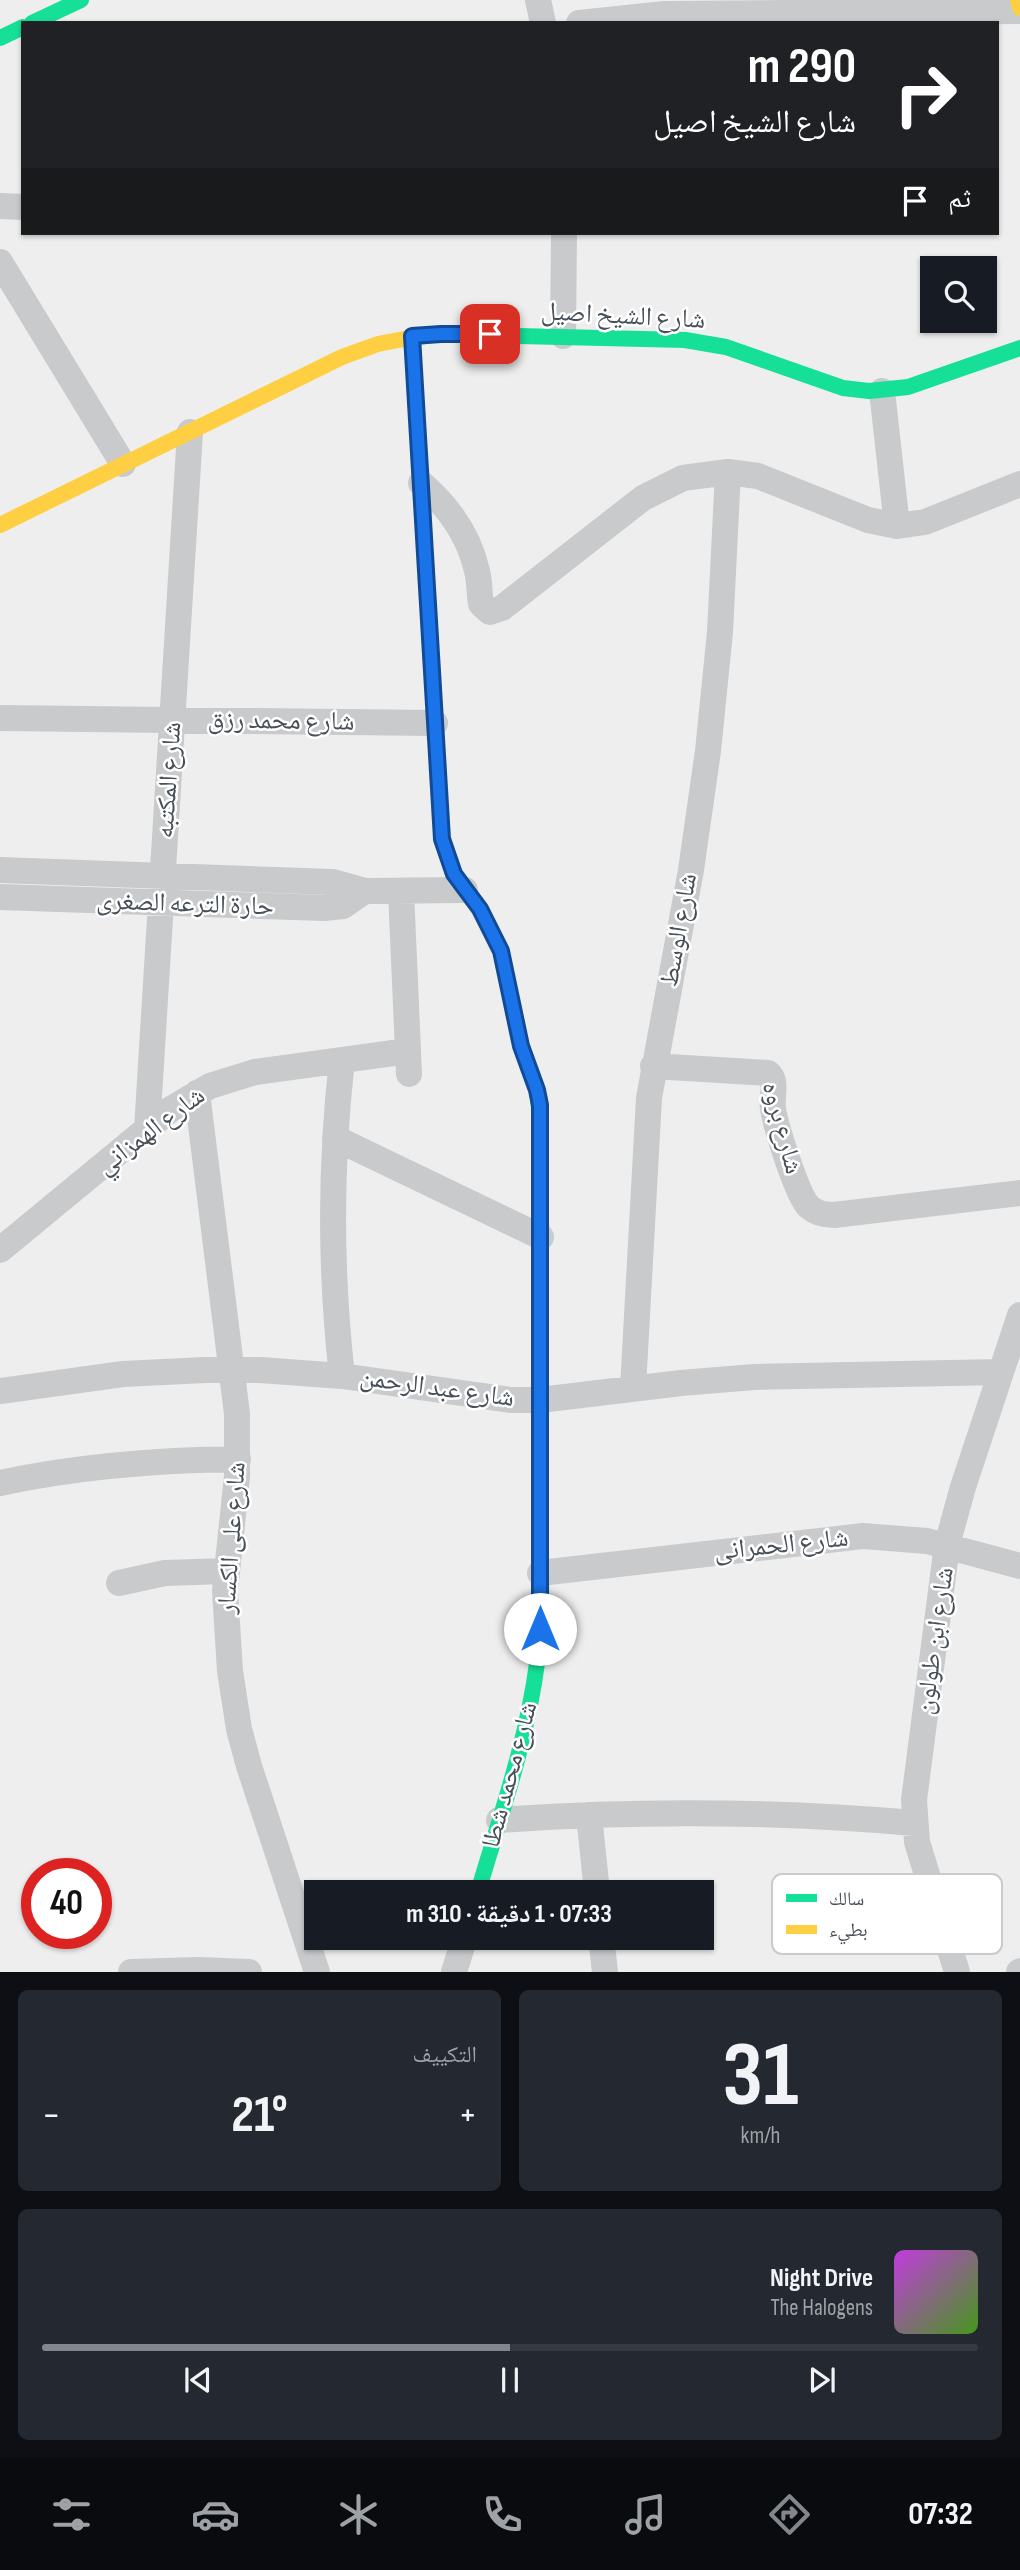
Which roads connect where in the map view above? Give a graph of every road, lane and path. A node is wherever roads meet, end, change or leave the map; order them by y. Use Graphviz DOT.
graph roads {
  1 [pos="81,0"];
  2 [pos="538,0"];
  3 [pos="1018,0"];
  4 [pos="1020,10"];
  5 [pos="36,21"];
  6 [pos="543,21"];
  7 [pos="598,21"];
  8 [pos="21,28"];
  9 [pos="0,38"];
  10 [pos="0,206"];
  11 [pos="21,207"];
  12 [pos="564,235"];
  13 [pos="0,262"];
  14 [pos="412,336"];
  15 [pos="563,336"];
  16 [pos="1020,348"];
  17 [pos="882,391"];
  18 [pos="190,432"];
  19 [pos="123,464"];
  20 [pos="728,472"];
  21 [pos="421,483"];
  22 [pos="1020,484"];
  23 [pos="0,525"];
  24 [pos="897,526"];
  25 [pos="0,718"];
  26 [pos="173,720"];
  27 [pos="435,723"];
  28 [pos="0,870"];
  29 [pos="163,875"];
  30 [pos="465,890"];
  31 [pos="365,891"];
  32 [pos="401,891"];
  33 [pos="0,897"];
  34 [pos="161,903"];
  35 [pos="342,1059"];
  36 [pos="653,1066"];
  37 [pos="197,1093"];
  38 [pos="147,1129"];
  39 [pos="335,1138"];
  40 [pos="1020,1193"];
  41 [pos="541,1237"];
  42 [pos="0,1250"];
  43 [pos="1020,1315"];
  44 [pos="232,1370"];
  45 [pos="1000,1373"];
  46 [pos="342,1376"];
  47 [pos="633,1388"];
  48 [pos="0,1391"];
  49 [pos="540,1400"];
  50 [pos="238,1459"];
  51 [pos="0,1483"];
  52 [pos="947,1545"];
  53 [pos="1020,1566"];
  54 [pos="226,1572"];
  55 [pos="540,1573"];
  56 [pos="119,1583"];
  57 [pos="589,1815"];
  58 [pos="499,1820"];
  59 [pos="914,1823"];
  60 [pos="926,1874"];
  61 [pos="482,1880"];
  62 [pos="596,1880"];
  63 [pos="460,1950"];
  64 [pos="602,1950"];
  65 [pos="951,1954"];
  66 [pos="131,1972"];
  67 [pos="249,1972"];
  68 [pos="317,1972"];
  69 [pos="454,1972"];
  70 [pos="605,1972"];
  71 [pos="957,1972"];
  1 -- 5 [label="main road"];
  2 -- 6 [label="street"];
  3 -- 4 [label="main road"];
  4 -- 7 [label="street"];
  8 -- 9 [label="main road"];
  10 -- 11 [label="street"];
  12 -- 15 [label="street"];
  13 -- 19 [label="street"];
  14 -- 15 [label="main road, شارع الشيخ اصيل"];
  14 -- 18 [label="main road, شارع الشيخ اصيل"];
  14 -- 21 [label="main road, شارع محمد شطا"];
  15 -- 17 [label="main road, شارع الشيخ اصيل"];
  16 -- 17 [label="main road, شارع الشيخ اصيل"];
  17 -- 24 [label="street"];
  18 -- 19 [label="main road, شارع الشيخ اصيل"];
  18 -- 26 [label="street, شارع المكتبه"];
  19 -- 23 [label="main road, شارع الشيخ اصيل"];
  20 -- 21 [label="street"];
  20 -- 24 [label="street"];
  20 -- 36 [label="street, شارع الوسط"];
  21 -- 27 [label="main road, شارع محمد شطا"];
  22 -- 24 [label="street"];
  25 -- 26 [label="street, شارع محمد رزق"];
  26 -- 27 [label="street, شارع محمد رزق"];
  26 -- 29 [label="street, شارع المكتبه"];
  27 -- 30 [label="main road, شارع محمد شطا"];
  28 -- 29 [label="street, حارة الترعه الصغرى"];
  29 -- 31 [label="street, حارة الترعه الصغرى"];
  29 -- 34 [label="street, شارع المكتبه"];
  30 -- 32 [label="street, حارة الترعه الصغرى"];
  30 -- 41 [label="main road, شارع محمد شطا"];
  31 -- 32 [label="street, حارة الترعه الصغرى"];
  31 -- 34 [label="street, حارة الترعه الصغرى"];
  32 -- 35 [label="street, شارع الهمزاني"];
  33 -- 34 [label="street, حارة الترعه الصغرى"];
  34 -- 38 [label="street, شارع المكتبه"];
  35 -- 37 [label="street, شارع الهمزاني"];
  35 -- 39 [label="street"];
  36 -- 40 [label="street, شارع بروه"];
  36 -- 47 [label="street, شارع الوسط"];
  37 -- 38 [label="street, شارع الهمزاني"];
  37 -- 44 [label="street, شارع على الكسار"];
  38 -- 42 [label="street, شارع الهمزاني"];
  39 -- 41 [label="street"];
  39 -- 46 [label="street"];
  41 -- 49 [label="main road, شارع محمد شطا"];
  43 -- 45 [label="street, شارع ابن طولون"];
  44 -- 46 [label="street, شارع عبد الرحمن"];
  44 -- 48 [label="street, شارع عبد الرحمن"];
  44 -- 50 [label="street, شارع على الكسار"];
  45 -- 47 [label="street, شارع عبد الرحمن"];
  45 -- 52 [label="street, شارع ابن طولون"];
  46 -- 49 [label="street, شارع عبد الرحمن"];
  47 -- 49 [label="street, شارع عبد الرحمن"];
  49 -- 55 [label="main road, شارع محمد شطا"];
  50 -- 51 [label="street"];
  50 -- 54 [label="street, شارع على الكسار"];
  52 -- 53 [label="street, شارع الحمرانى"];
  52 -- 55 [label="street, شارع الحمرانى"];
  52 -- 59 [label="street, شارع ابن طولون"];
  54 -- 56 [label="street"];
  54 -- 68 [label="street, شارع على الكسار"];
  55 -- 58 [label="main road, شارع محمد شطا"];
  57 -- 58 [label="street"];
  57 -- 59 [label="street"];
  57 -- 62 [label="street"];
  58 -- 61 [label="main road, شارع محمد شطا"];
  59 -- 60 [label="street, شارع ابن طولون"];
  63 -- 69 [label="street"];
  64 -- 70 [label="street"];
  65 -- 71 [label="street, شارع ابن طولون"];
  66 -- 67 [label="street"];
}
